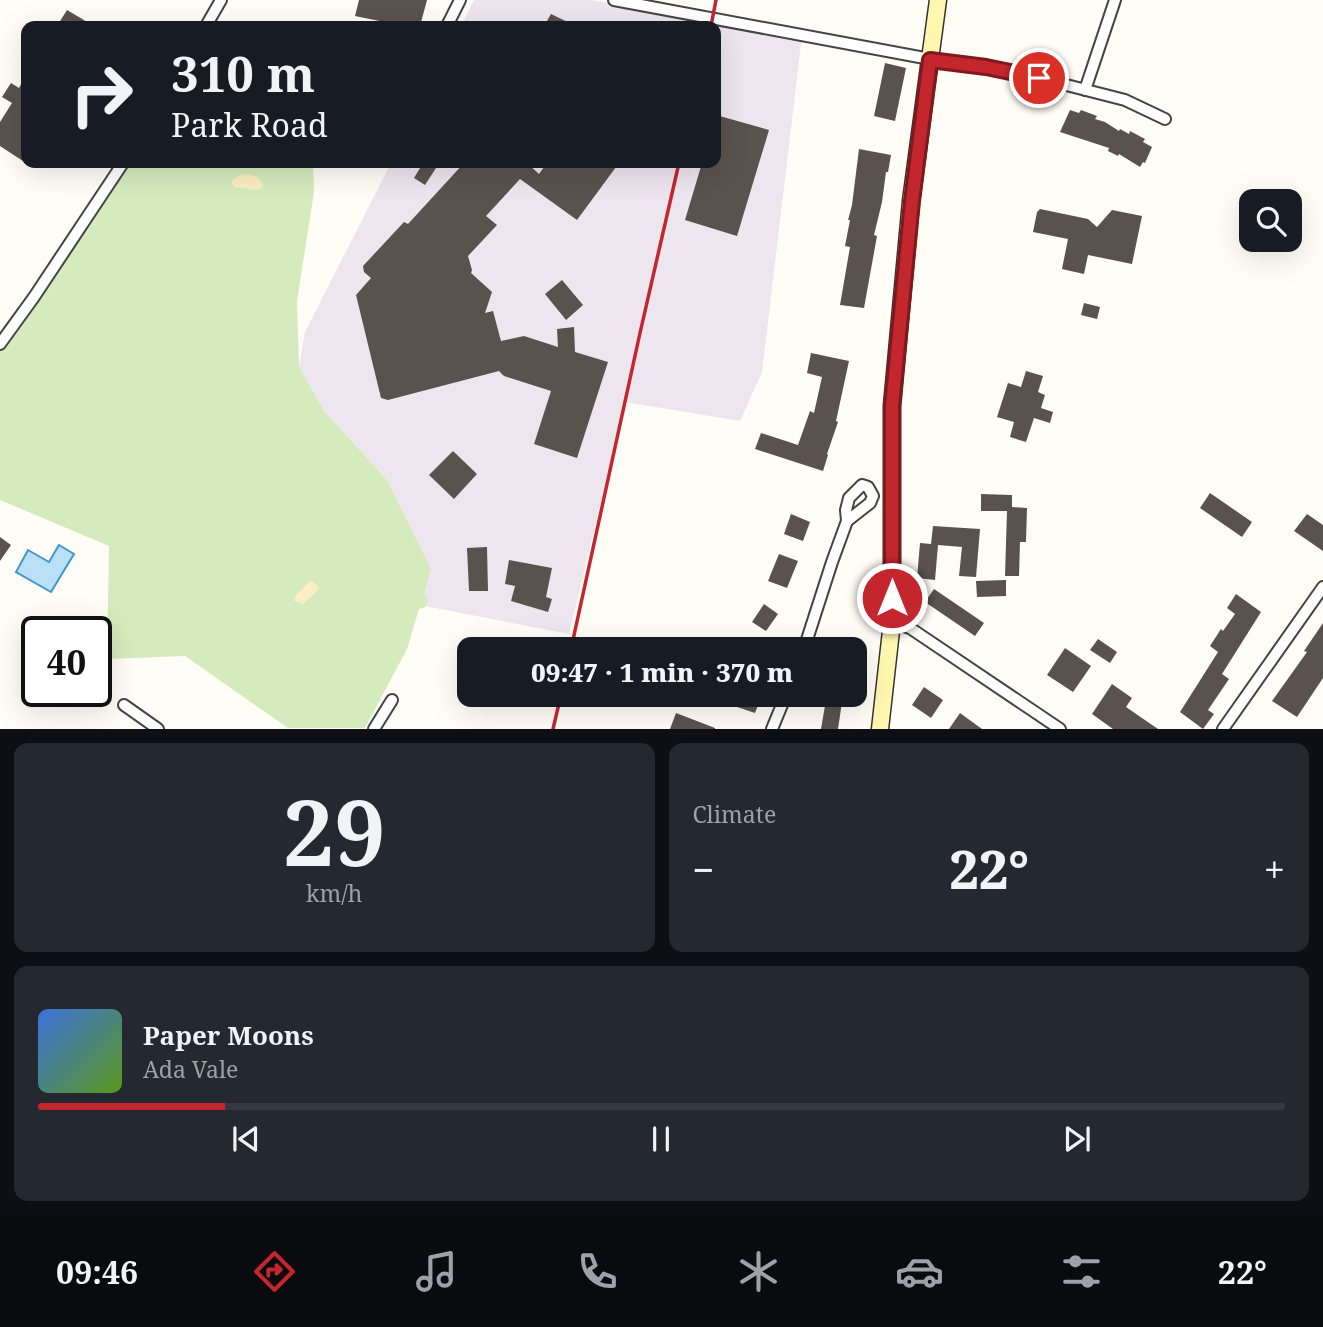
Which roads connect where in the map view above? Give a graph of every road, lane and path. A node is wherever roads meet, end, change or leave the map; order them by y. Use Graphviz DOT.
graph roads {
  1 [pos="220,0"];
  2 [pos="460,0"];
  3 [pos="614,0"];
  4 [pos="938,0"];
  5 [pos="1115,0"];
  6 [pos="209,21"];
  7 [pos="450,21"];
  8 [pos="930,60"];
  9 [pos="1085,90"];
  10 [pos="1165,119"];
  11 [pos="120,168"];
  12 [pos="0,344"];
  13 [pos="847,522"];
  14 [pos="1321,594"];
  15 [pos="892,622"];
  16 [pos="808,637"];
  17 [pos="392,700"];
  18 [pos="124,705"];
  19 [pos="781,707"];
  20 [pos="158,729"];
  21 [pos="374,729"];
  22 [pos="772,729"];
  23 [pos="880,729"];
  24 [pos="1060,729"];
  25 [pos="1223,729"];
  1 -- 6 [label="street"];
  2 -- 7 [label="street"];
  3 -- 8 [label="street"];
  4 -- 8 [label="street"];
  5 -- 9 [label="street"];
  8 -- 9 [label="street"];
  8 -- 15 [label="street"];
  9 -- 10 [label="street"];
  11 -- 12 [label="street"];
  13 -- 16 [label="street"];
  14 -- 25 [label="street"];
  15 -- 23 [label="street"];
  15 -- 24 [label="street"];
  17 -- 21 [label="street"];
  18 -- 20 [label="street"];
  19 -- 22 [label="street"];
}
